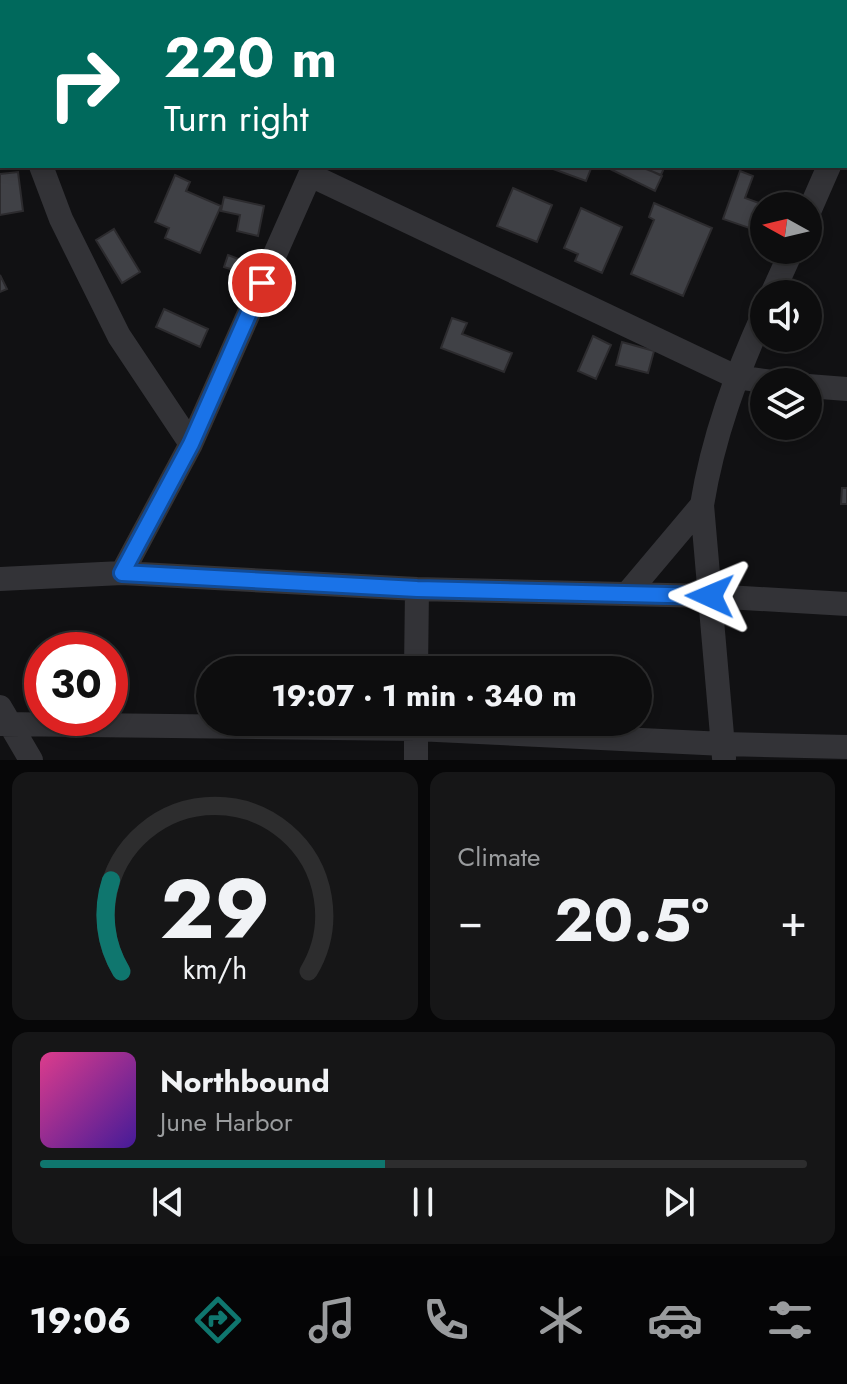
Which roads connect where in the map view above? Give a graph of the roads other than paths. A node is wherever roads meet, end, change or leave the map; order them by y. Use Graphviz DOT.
graph roads {
  1 [pos="42,168"];
  2 [pos="828,168"];
  3 [pos="312,171"];
  4 [pos="818,192"];
  5 [pos="750,345"];
  6 [pos="736,377"];
  7 [pos="750,379"];
  8 [pos="822,387"];
  9 [pos="847,389"];
  10 [pos="191,444"];
  11 [pos="702,505"];
  12 [pos="122,573"];
  13 [pos="0,579"];
  14 [pos="417,589"];
  15 [pos="627,594"];
  16 [pos="710,596"];
  17 [pos="847,604"];
  18 [pos="416,656"];
  19 [pos="3,719"];
  20 [pos="196,722"];
  21 [pos="416,736"];
  22 [pos="541,736"];
  23 [pos="847,747"];
  24 [pos="724,752"];
  25 [pos="31,760"];
  26 [pos="416,760"];
  1 -- 10 [label="street"];
  2 -- 4 [label="street"];
  3 -- 6 [label="street"];
  3 -- 10 [label="street"];
  5 -- 6 [label="street"];
  6 -- 7 [label="street"];
  6 -- 11 [label="street"];
  8 -- 9 [label="street"];
  10 -- 12 [label="street"];
  11 -- 15 [label="street"];
  11 -- 16 [label="street"];
  12 -- 13 [label="street"];
  12 -- 14 [label="street"];
  14 -- 15 [label="street"];
  14 -- 18 [label="street"];
  15 -- 16 [label="street"];
  16 -- 17 [label="street"];
  16 -- 24 [label="street"];
  19 -- 20 [label="street"];
  19 -- 25 [label="street"];
  21 -- 26 [label="street"];
  22 -- 24 [label="street"];
  23 -- 24 [label="street"];
}
